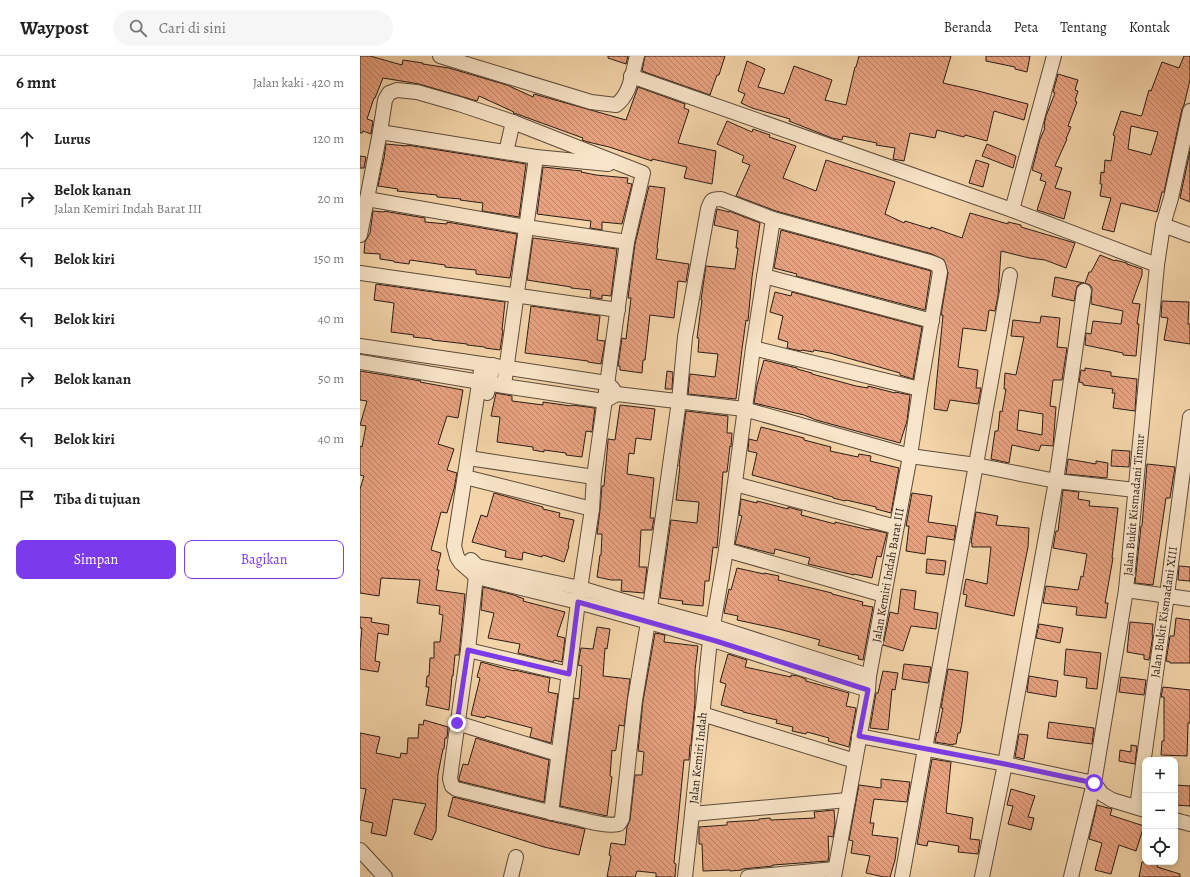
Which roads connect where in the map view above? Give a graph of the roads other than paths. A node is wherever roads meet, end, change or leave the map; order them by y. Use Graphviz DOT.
graph roads {
  1 [pos="440,56"];
  2 [pos="637,56"];
  3 [pos="1054,56"];
  4 [pos="631,76"];
  5 [pos="1190,111"];
  6 [pos="513,122"];
  7 [pos="380,132"];
  8 [pos="506,152"];
  9 [pos="536,157"];
  10 [pos="627,166"];
  11 [pos="367,199"];
  12 [pos="1012,210"];
  13 [pos="773,219"];
  14 [pos="1163,226"];
  15 [pos="526,227"];
  16 [pos="360,235"];
  17 [pos="1190,235"];
  18 [pos="627,242"];
  19 [pos="1157,265"];
  20 [pos="360,273"];
  21 [pos="1010,275"];
  22 [pos="764,276"];
  23 [pos="1084,291"];
  24 [pos="517,296"];
  25 [pos="618,310"];
  26 [pos="932,321"];
  27 [pos="360,346"];
  28 [pos="753,348"];
  29 [pos="360,362"];
  30 [pos="494,366"];
  31 [pos="484,382"];
  32 [pos="607,384"];
  33 [pos="504,386"];
  34 [pos="920,389"];
  35 [pos="618,394"];
  36 [pos="604,401"];
  37 [pos="679,401"];
  38 [pos="744,409"];
  39 [pos="1190,417"];
  40 [pos="910,456"];
  41 [pos="475,459"];
  42 [pos="976,465"];
  43 [pos="469,478"];
  44 [pos="594,478"];
  45 [pos="1056,481"];
  46 [pos="735,484"];
  47 [pos="1135,490"];
  48 [pos="592,509"];
  49 [pos="896,527"];
  50 [pos="726,550"];
  51 [pos="477,571"];
  52 [pos="1126,590"];
  53 [pos="579,595"];
  54 [pos="884,595"];
  55 [pos="1167,595"];
  56 [pos="1190,599"];
  57 [pos="649,616"];
  58 [pos="712,633"];
  59 [pos="468,650"];
  60 [pos="569,674"];
  61 [pos="868,683"];
  62 [pos="702,714"];
  63 [pos="457,723"];
  64 [pos="859,736"];
  65 [pos="925,749"];
  66 [pos="558,754"];
  67 [pos="855,761"];
  68 [pos="1005,764"];
  69 [pos="1094,783"];
  70 [pos="848,800"];
  71 [pos="1141,809"];
  72 [pos="551,812"];
  73 [pos="692,814"];
  74 [pos="1178,821"];
  75 [pos="1190,824"];
  76 [pos="360,850"];
  77 [pos="516,857"];
  78 [pos="835,873"];
  79 [pos="385,877"];
  80 [pos="511,877"];
  81 [pos="685,877"];
  82 [pos="748,877"];
  83 [pos="902,877"];
  84 [pos="982,877"];
  85 [pos="1071,877"];
  1 -- 4 [label="street"];
  2 -- 4 [label="street"];
  3 -- 12 [label="street"];
  4 -- 12 [label="street"];
  5 -- 14 [label="street, Jalan Bukit Kismadani Timur"];
  6 -- 7 [label="street"];
  6 -- 8 [label="street"];
  6 -- 10 [label="street"];
  7 -- 8 [label="street"];
  7 -- 11 [label="street"];
  8 -- 9 [label="street"];
  9 -- 10 [label="street"];
  9 -- 15 [label="street"];
  10 -- 18 [label="street"];
  11 -- 15 [label="street"];
  11 -- 16 [label="street"];
  12 -- 19 [label="street"];
  13 -- 22 [label="street, Jalan Kemiri Indah"];
  13 -- 26 [label="street, Jalan Kemiri Indah Barat III"];
  13 -- 37 [label="street"];
  14 -- 17 [label="street"];
  14 -- 19 [label="street, Jalan Bukit Kismadani Timur"];
  15 -- 18 [label="street"];
  15 -- 24 [label="street"];
  18 -- 25 [label="street"];
  19 -- 47 [label="street, Jalan Bukit Kismadani Timur"];
  20 -- 24 [label="street"];
  21 -- 42 [label="street"];
  22 -- 26 [label="street"];
  22 -- 28 [label="street, Jalan Kemiri Indah"];
  23 -- 45 [label="street"];
  24 -- 25 [label="street"];
  24 -- 30 [label="street"];
  25 -- 32 [label="street"];
  26 -- 34 [label="street, Jalan Kemiri Indah Barat III"];
  27 -- 30 [label="street"];
  28 -- 34 [label="street"];
  28 -- 38 [label="street, Jalan Kemiri Indah"];
  29 -- 31 [label="street"];
  30 -- 31 [label="street"];
  30 -- 32 [label="street"];
  30 -- 33 [label="street"];
  31 -- 33 [label="street"];
  31 -- 41 [label="street"];
  31 -- 43 [label="street"];
  32 -- 35 [label="street"];
  32 -- 36 [label="street"];
  33 -- 36 [label="street"];
  34 -- 40 [label="street, Jalan Kemiri Indah Barat III"];
  35 -- 36 [label="street"];
  35 -- 37 [label="street"];
  36 -- 44 [label="street"];
  37 -- 38 [label="street"];
  37 -- 57 [label="street"];
  38 -- 40 [label="street"];
  38 -- 46 [label="street, Jalan Kemiri Indah"];
  39 -- 55 [label="street, Jalan Bukit Kismadani XIII"];
  40 -- 42 [label="street"];
  40 -- 49 [label="street, Jalan Kemiri Indah Barat III"];
  41 -- 43 [label="street"];
  41 -- 44 [label="street"];
  42 -- 45 [label="street"];
  42 -- 65 [label="street"];
  43 -- 48 [label="street"];
  43 -- 51 [label="street"];
  44 -- 48 [label="street"];
  45 -- 47 [label="street"];
  45 -- 68 [label="street"];
  46 -- 49 [label="street"];
  46 -- 50 [label="street, Jalan Kemiri Indah"];
  47 -- 52 [label="street, Jalan Bukit Kismadani Timur"];
  48 -- 53 [label="street"];
  49 -- 54 [label="street, Jalan Kemiri Indah Barat III"];
  50 -- 54 [label="street"];
  50 -- 58 [label="street, Jalan Kemiri Indah"];
  51 -- 53 [label="street"];
  51 -- 59 [label="street"];
  52 -- 55 [label="street"];
  52 -- 69 [label="street, Jalan Bukit Kismadani Timur"];
  53 -- 57 [label="street"];
  53 -- 60 [label="street"];
  54 -- 61 [label="street, Jalan Kemiri Indah Barat III"];
  55 -- 56 [label="street"];
  55 -- 71 [label="street, Jalan Bukit Kismadani XIII"];
  57 -- 58 [label="street"];
  57 -- 72 [label="street"];
  58 -- 61 [label="street"];
  58 -- 62 [label="street, Jalan Kemiri Indah"];
  59 -- 60 [label="street"];
  59 -- 63 [label="street"];
  60 -- 66 [label="street"];
  61 -- 64 [label="street, Jalan Kemiri Indah Barat III"];
  62 -- 67 [label="street"];
  62 -- 73 [label="street, Jalan Kemiri Indah"];
  63 -- 66 [label="street"];
  63 -- 72 [label="street"];
  64 -- 65 [label="street"];
  64 -- 67 [label="street, Jalan Kemiri Indah Barat III"];
  65 -- 68 [label="street"];
  65 -- 83 [label="street"];
  66 -- 72 [label="street"];
  67 -- 70 [label="street, Jalan Kemiri Indah Barat III"];
  68 -- 69 [label="street"];
  68 -- 84 [label="street"];
  69 -- 71 [label="street"];
  69 -- 85 [label="street, Jalan Bukit Kismadani Timur"];
  70 -- 73 [label="street"];
  70 -- 78 [label="street, Jalan Kemiri Indah Barat III"];
  73 -- 81 [label="street, Jalan Kemiri Indah"];
  74 -- 75 [label="street"];
  76 -- 79 [label="street"];
  77 -- 80 [label="street"];
  78 -- 82 [label="street"];
}
